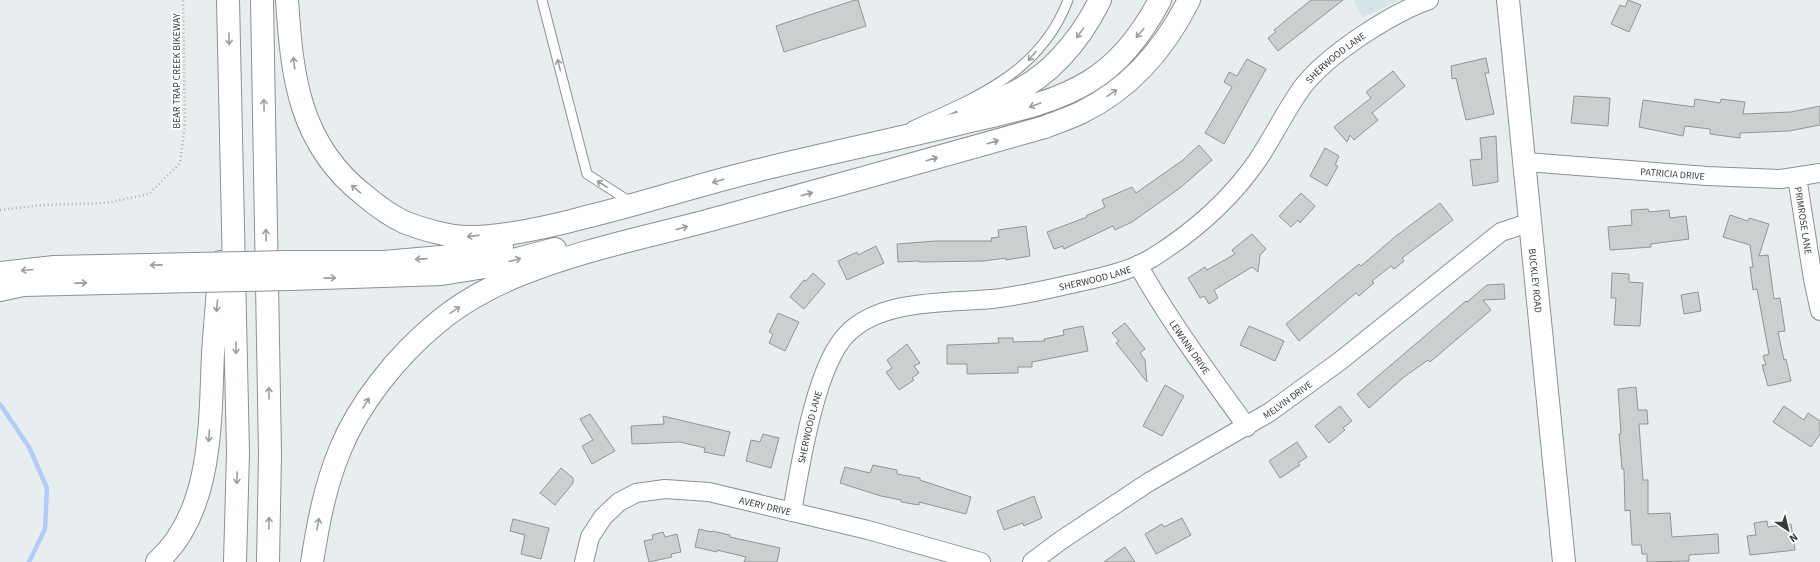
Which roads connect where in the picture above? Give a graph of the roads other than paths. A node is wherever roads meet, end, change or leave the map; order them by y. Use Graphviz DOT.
graph roads {
  1 [pos="228,0"];
  2 [pos="262,0"];
  3 [pos="287,0"];
  4 [pos="542,0"];
  5 [pos="1068,0"];
  6 [pos="1100,0"];
  7 [pos="1160,0"];
  8 [pos="1189,0"];
  9 [pos="1429,0"];
  10 [pos="1508,0"];
  11 [pos="232,128"];
  12 [pos="901,131"];
  13 [pos="856,149"];
  14 [pos="1526,162"];
  15 [pos="1820,173"];
  16 [pos="1797,177"];
  17 [pos="635,205"];
  18 [pos="1531,222"];
  19 [pos="644,238"];
  20 [pos="1138,265"];
  21 [pos="289,271"];
  22 [pos="195,272"];
  23 [pos="0,273"];
  24 [pos="0,290"];
  25 [pos="1820,311"];
  26 [pos="1247,426"];
  27 [pos="792,512"];
  28 [pos="157,562"];
  29 [pos="235,562"];
  30 [pos="268,562"];
  31 [pos="312,562"];
  32 [pos="584,562"];
  33 [pos="981,562"];
  34 [pos="1032,562"];
  35 [pos="1564,562"];
  1 -- 11 [label="main road, one-way"];
  30 -- 2 [label="main road, one-way"];
  17 -- 3 [label="main road, one-way"];
  17 -- 4 [label="lane, one-way"];
  5 -- 12 [label="lane, one-way"];
  6 -- 12 [label="main road, one-way"];
  7 -- 13 [label="main road, one-way"];
  19 -- 8 [label="main road, one-way"];
  9 -- 20 [label="street, SHERWOOD LANE"];
  10 -- 14 [label="main road, BUCKLEY ROAD"];
  11 -- 28 [label="main road, one-way"];
  11 -- 29 [label="main road, one-way"];
  12 -- 13 [label="main road"];
  13 -- 17 [label="main road, one-way"];
  14 -- 16 [label="street, PATRICIA DRIVE"];
  14 -- 18 [label="main road, BUCKLEY ROAD"];
  15 -- 16 [label="street, PATRICIA DRIVE"];
  16 -- 25 [label="street, PRIMROSE LANE"];
  17 -- 21 [label="main road, one-way"];
  18 -- 26 [label="street, MELVIN DRIVE"];
  18 -- 35 [label="main road, BUCKLEY ROAD"];
  21 -- 19 [label="main road, one-way"];
  31 -- 19 [label="main road, one-way"];
  20 -- 26 [label="street, LEWANN DRIVE"];
  20 -- 27 [label="street, SHERWOOD LANE"];
  21 -- 22 [label="main road, bridge"];
  22 -- 23 [label="main road, one-way"];
  24 -- 22 [label="main road, one-way"];
  26 -- 34 [label="street, MELVIN DRIVE"];
  27 -- 32 [label="street, AVERY DRIVE"];
  27 -- 33 [label="street, AVERY DRIVE"];
}
